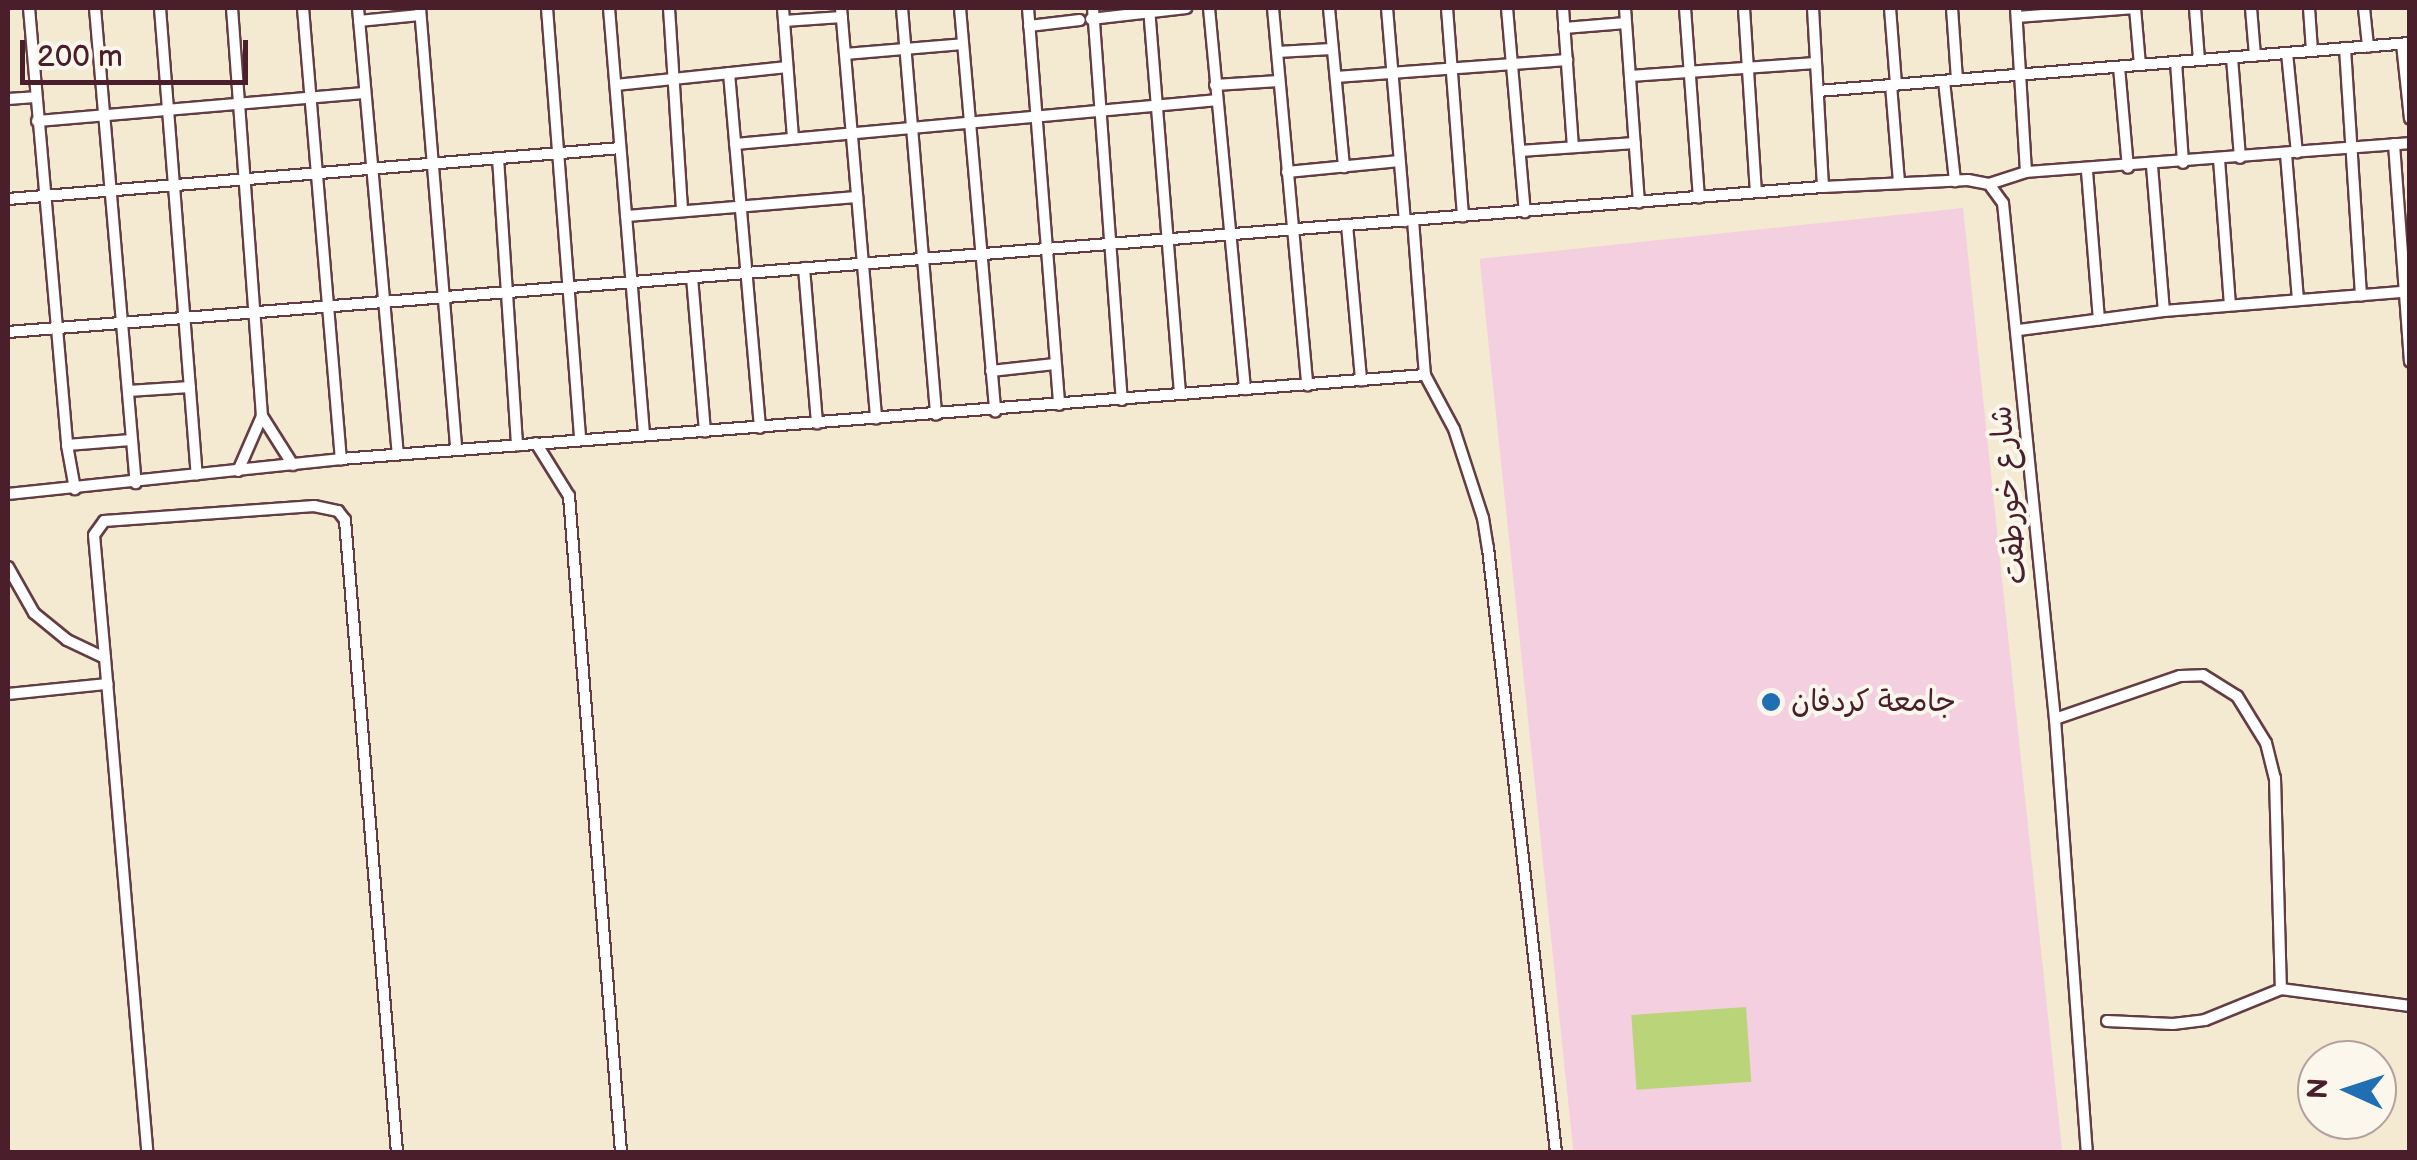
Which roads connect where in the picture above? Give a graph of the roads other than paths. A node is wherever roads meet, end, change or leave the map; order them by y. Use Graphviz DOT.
graph roads {
  1 [pos="29,8"];
  2 [pos="95,8"];
  3 [pos="160,8"];
  4 [pos="232,8"];
  5 [pos="303,8"];
  6 [pos="358,8"];
  7 [pos="547,8"];
  8 [pos="609,8"];
  9 [pos="669,8"];
  10 [pos="782,8"];
  11 [pos="902,8"];
  12 [pos="960,8"];
  13 [pos="1028,8"];
  14 [pos="1186,8"];
  15 [pos="1209,8"];
  16 [pos="1273,8"];
  17 [pos="1329,8"];
  18 [pos="1387,8"];
  19 [pos="1447,8"];
  20 [pos="1507,8"];
  21 [pos="1563,8"];
  22 [pos="1625,8"];
  23 [pos="1684,8"];
  24 [pos="1744,8"];
  25 [pos="1813,8"];
  26 [pos="1890,8"];
  27 [pos="1952,8"];
  28 [pos="2194,8"];
  29 [pos="2251,8"];
  30 [pos="2309,8"];
  31 [pos="2364,8"];
  32 [pos="1149,10"];
  33 [pos="420,11"];
  34 [pos="842,12"];
  35 [pos="2017,12"];
  36 [pos="1089,16"];
  37 [pos="359,21"];
  38 [pos="784,21"];
  39 [pos="1626,23"];
  40 [pos="1029,26"];
  41 [pos="1564,28"];
  42 [pos="963,44"];
  43 [pos="2406,44"];
  44 [pos="2368,47"];
  45 [pos="2344,48"];
  46 [pos="905,49"];
  47 [pos="1332,49"];
  48 [pos="2312,51"];
  49 [pos="1276,52"];
  50 [pos="2287,53"];
  51 [pos="845,54"];
  52 [pos="2255,56"];
  53 [pos="2232,58"];
  54 [pos="1566,60"];
  55 [pos="2199,60"];
  56 [pos="2176,62"];
  57 [pos="1816,63"];
  58 [pos="1512,65"];
  59 [pos="2140,65"];
  60 [pos="788,67"];
  61 [pos="1748,67"];
  62 [pos="2119,67"];
  63 [pos="1451,68"];
  64 [pos="1690,72"];
  65 [pos="728,73"];
  66 [pos="1392,74"];
  67 [pos="2022,74"];
  68 [pos="1630,76"];
  69 [pos="1336,77"];
  70 [pos="676,80"];
  71 [pos="1957,80"];
  72 [pos="1279,81"];
  73 [pos="1944,81"];
  74 [pos="616,85"];
  75 [pos="1215,85"];
  76 [pos="1893,85"];
  77 [pos="1818,91"];
  78 [pos="365,93"];
  79 [pos="35,96"];
  80 [pos="310,97"];
  81 [pos="8,99"];
  82 [pos="1216,100"];
  83 [pos="238,102"];
  84 [pos="1158,106"];
  85 [pos="170,109"];
  86 [pos="1101,112"];
  87 [pos="105,114"];
  88 [pos="1035,118"];
  89 [pos="2410,119"];
  90 [pos="37,121"];
  91 [pos="971,124"];
  92 [pos="912,129"];
  93 [pos="853,134"];
  94 [pos="793,138"];
  95 [pos="2410,143"];
  96 [pos="735,144"];
  97 [pos="1634,144"];
  98 [pos="2394,144"];
  99 [pos="1573,147"];
  100 [pos="620,148"];
  101 [pos="2352,148"];
  102 [pos="1520,152"];
  103 [pos="558,153"];
  104 [pos="2291,153"];
  105 [pos="498,158"];
  106 [pos="2240,158"];
  107 [pos="2219,159"];
  108 [pos="1400,161"];
  109 [pos="2182,163"];
  110 [pos="432,164"];
  111 [pos="2152,166"];
  112 [pos="1344,167"];
  113 [pos="2128,168"];
  114 [pos="371,169"];
  115 [pos="2087,171"];
  116 [pos="1286,172"];
  117 [pos="2026,172"];
  118 [pos="315,174"];
  119 [pos="246,180"];
  120 [pos="1954,181"];
  121 [pos="1899,182"];
  122 [pos="176,184"];
  123 [pos="1989,184"];
  124 [pos="1823,187"];
  125 [pos="111,190"];
  126 [pos="1756,192"];
  127 [pos="43,196"];
  128 [pos="857,197"];
  129 [pos="1699,197"];
  130 [pos="8,199"];
  131 [pos="1639,202"];
  132 [pos="740,204"];
  133 [pos="682,210"];
  134 [pos="1525,212"];
  135 [pos="626,216"];
  136 [pos="1463,216"];
  137 [pos="1409,220"];
  138 [pos="1347,225"];
  139 [pos="1291,230"];
  140 [pos="1227,234"];
  141 [pos="1169,240"];
  142 [pos="1110,244"];
  143 [pos="1046,249"];
  144 [pos="980,254"];
  145 [pos="922,259"];
  146 [pos="862,264"];
  147 [pos="804,268"];
  148 [pos="746,273"];
  149 [pos="692,277"];
  150 [pos="632,282"];
  151 [pos="572,287"];
  152 [pos="2407,291"];
  153 [pos="508,293"];
  154 [pos="2362,295"];
  155 [pos="444,298"];
  156 [pos="2298,300"];
  157 [pos="385,303"];
  158 [pos="2230,306"];
  159 [pos="326,309"];
  160 [pos="2164,311"];
  161 [pos="255,315"];
  162 [pos="184,319"];
  163 [pos="2099,320"];
  164 [pos="122,324"];
  165 [pos="56,328"];
  166 [pos="2019,330"];
  167 [pos="8,332"];
  168 [pos="2410,360"];
  169 [pos="1055,364"];
  170 [pos="991,371"];
  171 [pos="1425,375"];
  172 [pos="1361,380"];
  173 [pos="1307,384"];
  174 [pos="190,387"];
  175 [pos="1245,389"];
  176 [pos="128,391"];
  177 [pos="1180,394"];
  178 [pos="1122,400"];
  179 [pos="1059,406"];
  180 [pos="995,412"];
  181 [pos="936,415"];
  182 [pos="262,416"];
  183 [pos="876,419"];
  184 [pos="817,423"];
  185 [pos="760,428"];
  186 [pos="705,431"];
  187 [pos="644,435"];
  188 [pos="131,440"];
  189 [pos="580,440"];
  190 [pos="67,444"];
  191 [pos="536,444"];
  192 [pos="517,445"];
  193 [pos="456,450"];
  194 [pos="398,454"];
  195 [pos="341,459"];
  196 [pos="293,465"];
  197 [pos="238,471"];
  198 [pos="197,475"];
  199 [pos="136,483"];
  200 [pos="8,486"];
  201 [pos="75,490"];
  202 [pos="8,494"];
  203 [pos="8,568"];
  204 [pos="105,658"];
  205 [pos="107,684"];
  206 [pos="8,694"];
  207 [pos="2055,719"];
  208 [pos="2281,990"];
  209 [pos="2410,1006"];
  210 [pos="2107,1021"];
  211 [pos="147,1152"];
  212 [pos="397,1152"];
  213 [pos="621,1152"];
  214 [pos="1556,1152"];
  215 [pos="2087,1152"];
  1 -- 79 [label="street"];
  2 -- 87 [label="street"];
  3 -- 85 [label="street"];
  4 -- 83 [label="street"];
  5 -- 80 [label="street"];
  6 -- 37 [label="street"];
  7 -- 103 [label="street"];
  8 -- 74 [label="street"];
  9 -- 70 [label="street"];
  10 -- 38 [label="street"];
  11 -- 46 [label="street"];
  12 -- 42 [label="street"];
  13 -- 40 [label="street"];
  14 -- 32 [label="street"];
  15 -- 75 [label="street"];
  16 -- 49 [label="street"];
  17 -- 47 [label="street"];
  18 -- 66 [label="street"];
  19 -- 63 [label="street"];
  20 -- 58 [label="street"];
  21 -- 41 [label="street"];
  22 -- 39 [label="street"];
  23 -- 64 [label="street"];
  24 -- 61 [label="street"];
  25 -- 57 [label="street"];
  26 -- 76 [label="street"];
  27 -- 71 [label="street"];
  28 -- 55 [label="street"];
  29 -- 52 [label="street"];
  30 -- 48 [label="street"];
  31 -- 44 [label="street"];
  32 -- 36 [label="street"];
  32 -- 84 [label="street"];
  33 -- 37 [label="street"];
  33 -- 110 [label="street"];
  34 -- 38 [label="street"];
  34 -- 51 [label="street"];
  35 -- 59 [label="street"];
  35 -- 67 [label="street"];
  36 -- 40 [label="street"];
  36 -- 86 [label="street"];
  37 -- 78 [label="street"];
  38 -- 60 [label="street"];
  39 -- 41 [label="street"];
  39 -- 68 [label="street"];
  40 -- 88 [label="street"];
  41 -- 54 [label="street"];
  42 -- 46 [label="street"];
  42 -- 91 [label="street"];
  43 -- 44 [label="street"];
  43 -- 89 [label="street"];
  44 -- 45 [label="street"];
  45 -- 48 [label="street"];
  45 -- 101 [label="street"];
  46 -- 51 [label="street"];
  46 -- 92 [label="street"];
  47 -- 49 [label="street"];
  47 -- 69 [label="street"];
  48 -- 50 [label="street"];
  49 -- 72 [label="street"];
  50 -- 52 [label="street"];
  50 -- 104 [label="street"];
  51 -- 93 [label="street"];
  52 -- 53 [label="street"];
  53 -- 55 [label="street"];
  53 -- 106 [label="street"];
  54 -- 58 [label="street"];
  54 -- 99 [label="street"];
  55 -- 56 [label="street"];
  56 -- 59 [label="street"];
  56 -- 109 [label="street"];
  57 -- 61 [label="street"];
  57 -- 77 [label="street"];
  58 -- 63 [label="street"];
  58 -- 102 [label="street"];
  59 -- 62 [label="street"];
  60 -- 65 [label="street"];
  60 -- 94 [label="street"];
  61 -- 64 [label="street"];
  61 -- 126 [label="street"];
  62 -- 67 [label="street"];
  62 -- 113 [label="street"];
  63 -- 66 [label="street"];
  63 -- 136 [label="street"];
  64 -- 68 [label="street"];
  64 -- 129 [label="street"];
  65 -- 70 [label="street"];
  65 -- 96 [label="street"];
  66 -- 69 [label="street"];
  66 -- 108 [label="street"];
  67 -- 71 [label="street"];
  67 -- 117 [label="street"];
  68 -- 97 [label="street"];
  69 -- 112 [label="street"];
  70 -- 74 [label="street"];
  70 -- 133 [label="street"];
  71 -- 73 [label="street"];
  72 -- 75 [label="street"];
  72 -- 116 [label="street"];
  73 -- 76 [label="street"];
  73 -- 120 [label="street"];
  74 -- 100 [label="street"];
  75 -- 82 [label="street"];
  76 -- 77 [label="street"];
  76 -- 121 [label="street"];
  77 -- 124 [label="street"];
  78 -- 80 [label="street"];
  78 -- 114 [label="street"];
  79 -- 81 [label="street"];
  79 -- 90 [label="street"];
  80 -- 83 [label="street"];
  80 -- 118 [label="street"];
  82 -- 84 [label="street"];
  82 -- 140 [label="street"];
  83 -- 85 [label="street"];
  83 -- 119 [label="street"];
  84 -- 86 [label="street"];
  84 -- 141 [label="street"];
  85 -- 87 [label="street"];
  85 -- 122 [label="street"];
  86 -- 88 [label="street"];
  86 -- 142 [label="street"];
  87 -- 90 [label="street"];
  87 -- 125 [label="street"];
  88 -- 91 [label="street"];
  88 -- 143 [label="street"];
  90 -- 127 [label="street"];
  91 -- 92 [label="street"];
  91 -- 144 [label="street"];
  92 -- 93 [label="street"];
  92 -- 145 [label="street"];
  93 -- 94 [label="street"];
  93 -- 128 [label="street"];
  94 -- 96 [label="street"];
  95 -- 98 [label="street"];
  96 -- 132 [label="street"];
  97 -- 99 [label="street"];
  97 -- 131 [label="street"];
  98 -- 101 [label="street"];
  98 -- 152 [label="street"];
  99 -- 102 [label="street"];
  100 -- 103 [label="street"];
  100 -- 135 [label="street"];
  101 -- 104 [label="street"];
  101 -- 154 [label="street"];
  102 -- 134 [label="street"];
  103 -- 105 [label="street"];
  103 -- 151 [label="street"];
  104 -- 106 [label="street"];
  104 -- 156 [label="street"];
  105 -- 110 [label="street"];
  105 -- 153 [label="street"];
  106 -- 107 [label="street"];
  107 -- 109 [label="street"];
  107 -- 158 [label="street"];
  108 -- 112 [label="street"];
  108 -- 137 [label="street"];
  109 -- 111 [label="street"];
  110 -- 114 [label="street"];
  110 -- 155 [label="street"];
  111 -- 113 [label="street"];
  111 -- 160 [label="street"];
  112 -- 116 [label="street"];
  113 -- 115 [label="street"];
  114 -- 118 [label="street"];
  114 -- 157 [label="street"];
  115 -- 117 [label="street"];
  115 -- 163 [label="street"];
  116 -- 139 [label="street"];
  117 -- 123 [label="street"];
  118 -- 119 [label="street"];
  118 -- 159 [label="street"];
  119 -- 122 [label="street"];
  119 -- 161 [label="street"];
  120 -- 121 [label="street"];
  120 -- 123 [label="street"];
  121 -- 124 [label="street"];
  122 -- 125 [label="street"];
  122 -- 162 [label="street"];
  123 -- 166 [label="street, شارع خورطقت"];
  124 -- 126 [label="street"];
  125 -- 127 [label="street"];
  125 -- 164 [label="street"];
  126 -- 129 [label="street"];
  127 -- 130 [label="street"];
  127 -- 165 [label="street"];
  128 -- 132 [label="street"];
  128 -- 146 [label="street"];
  129 -- 131 [label="street"];
  131 -- 134 [label="street"];
  132 -- 133 [label="street"];
  132 -- 148 [label="street"];
  133 -- 135 [label="street"];
  134 -- 136 [label="street"];
  135 -- 150 [label="street"];
  136 -- 137 [label="street"];
  137 -- 138 [label="street"];
  137 -- 171 [label="street"];
  138 -- 139 [label="street"];
  138 -- 172 [label="street"];
  139 -- 140 [label="street"];
  139 -- 173 [label="street"];
  140 -- 141 [label="street"];
  140 -- 175 [label="street"];
  141 -- 142 [label="street"];
  141 -- 177 [label="street"];
  142 -- 143 [label="street"];
  142 -- 178 [label="street"];
  143 -- 144 [label="street"];
  143 -- 169 [label="street"];
  144 -- 145 [label="street"];
  144 -- 170 [label="street"];
  145 -- 146 [label="street"];
  145 -- 181 [label="street"];
  146 -- 147 [label="street"];
  146 -- 183 [label="street"];
  147 -- 148 [label="street"];
  147 -- 184 [label="street"];
  148 -- 149 [label="street"];
  148 -- 185 [label="street"];
  149 -- 150 [label="street"];
  149 -- 186 [label="street"];
  150 -- 151 [label="street"];
  150 -- 187 [label="street"];
  151 -- 153 [label="street"];
  151 -- 189 [label="street"];
  152 -- 154 [label="street"];
  152 -- 168 [label="street"];
  153 -- 155 [label="street"];
  153 -- 192 [label="street"];
  154 -- 156 [label="street"];
  155 -- 157 [label="street"];
  155 -- 193 [label="street"];
  156 -- 158 [label="street"];
  157 -- 159 [label="street"];
  157 -- 194 [label="street"];
  158 -- 160 [label="street"];
  159 -- 161 [label="street"];
  159 -- 195 [label="street"];
  160 -- 163 [label="street"];
  161 -- 162 [label="street"];
  161 -- 182 [label="street"];
  162 -- 164 [label="street"];
  162 -- 174 [label="street"];
  163 -- 166 [label="street"];
  164 -- 165 [label="street"];
  164 -- 176 [label="street"];
  165 -- 167 [label="street"];
  165 -- 190 [label="street"];
  166 -- 207 [label="street, شارع خورطقت"];
  169 -- 170 [label="street"];
  169 -- 179 [label="street"];
  170 -- 180 [label="street"];
  171 -- 172 [label="street"];
  171 -- 214 [label="street"];
  172 -- 173 [label="street"];
  173 -- 175 [label="street"];
  174 -- 176 [label="street"];
  174 -- 198 [label="street"];
  175 -- 177 [label="street"];
  176 -- 188 [label="street"];
  177 -- 178 [label="street"];
  178 -- 179 [label="street"];
  179 -- 180 [label="street"];
  180 -- 181 [label="street"];
  181 -- 183 [label="street"];
  182 -- 196 [label="street"];
  182 -- 197 [label="street"];
  183 -- 184 [label="street"];
  184 -- 185 [label="street"];
  185 -- 186 [label="street"];
  186 -- 187 [label="street"];
  187 -- 189 [label="street"];
  188 -- 190 [label="street"];
  188 -- 199 [label="street"];
  189 -- 191 [label="street"];
  190 -- 201 [label="street"];
  191 -- 192 [label="street"];
  191 -- 213 [label="street"];
  192 -- 193 [label="street"];
  193 -- 194 [label="street"];
  194 -- 195 [label="street"];
  195 -- 196 [label="street"];
  196 -- 197 [label="street"];
  197 -- 198 [label="street"];
  198 -- 199 [label="street"];
  199 -- 201 [label="street"];
  200 -- 202 [label="street"];
  201 -- 202 [label="street"];
  203 -- 204 [label="street"];
  204 -- 205 [label="street"];
  204 -- 212 [label="street"];
  205 -- 206 [label="street"];
  205 -- 211 [label="street"];
  207 -- 208 [label="street"];
  207 -- 215 [label="street, شارع خورطقت"];
  208 -- 209 [label="street"];
  208 -- 210 [label="street"];
}
